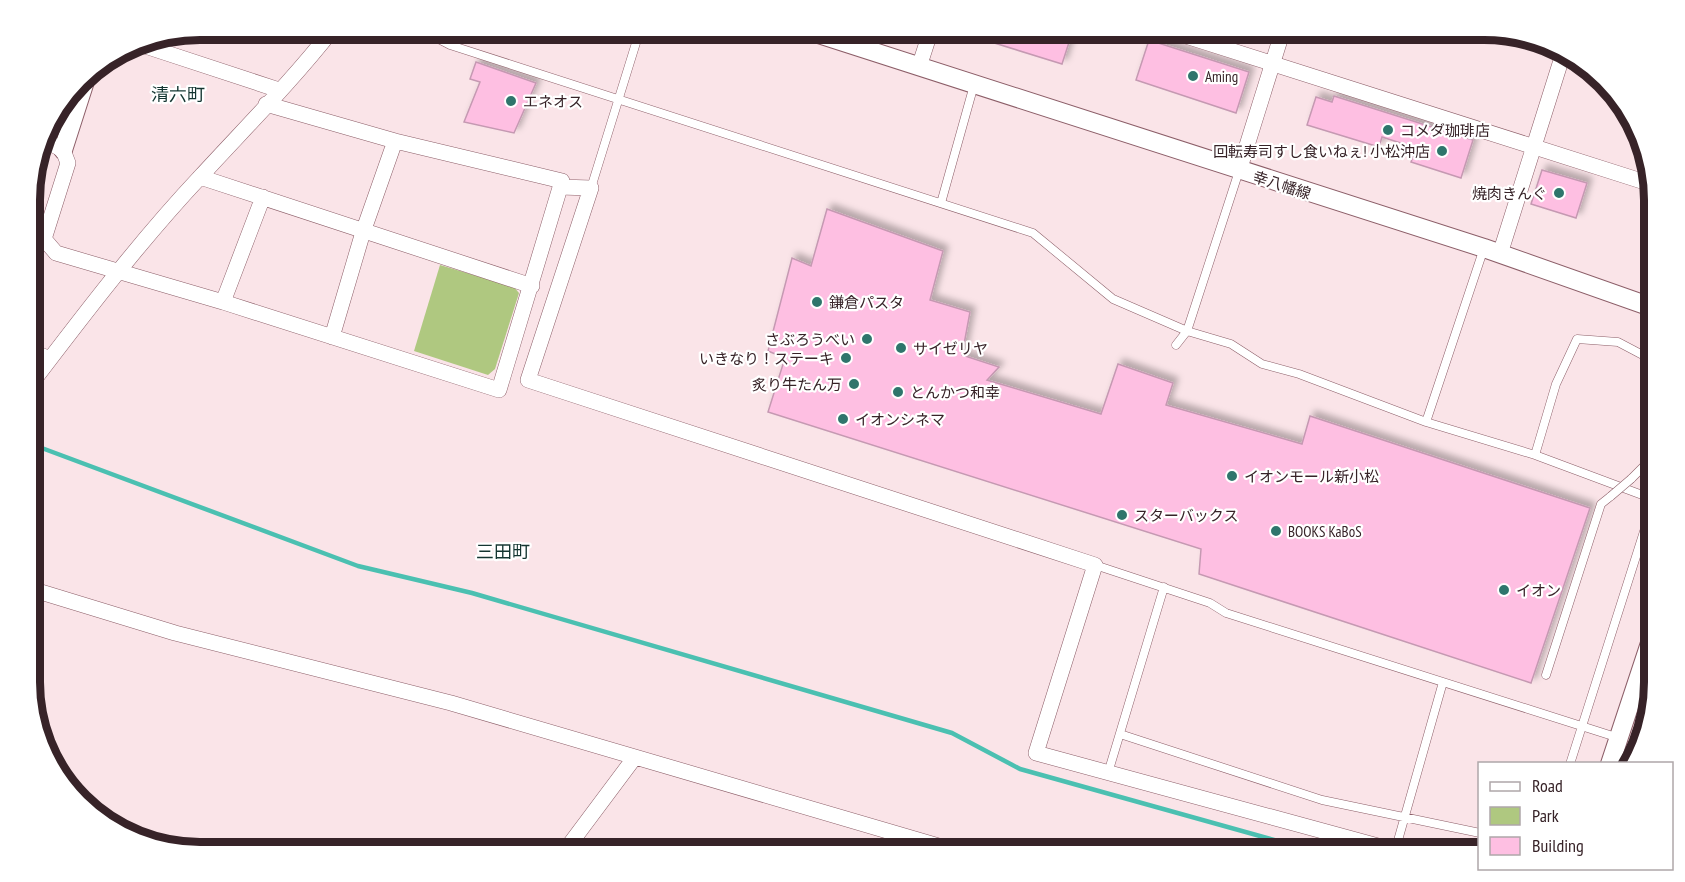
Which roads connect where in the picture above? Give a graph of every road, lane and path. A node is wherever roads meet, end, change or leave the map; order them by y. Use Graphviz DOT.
graph roads {
  1 [pos="323,40"];
  2 [pos="441,40"];
  3 [pos="637,40"];
  4 [pos="837,40"];
  5 [pos="928,40"];
  6 [pos="1199,40"];
  7 [pos="1280,40"];
  8 [pos="152,48"];
  9 [pos="1561,60"];
  10 [pos="1273,63"];
  11 [pos="919,67"];
  12 [pos="974,85"];
  13 [pos="279,90"];
  14 [pos="81,95"];
  15 [pos="618,98"];
  16 [pos="266,104"];
  17 [pos="395,141"];
  18 [pos="51,144"];
  19 [pos="1533,147"];
  20 [pos="63,150"];
  21 [pos="1239,171"];
  22 [pos="200,177"];
  23 [pos="1643,182"];
  24 [pos="560,188"];
  25 [pos="591,188"];
  26 [pos="263,197"];
  27 [pos="940,203"];
  28 [pos="363,232"];
  29 [pos="1492,251"];
  30 [pos="119,271"];
  31 [pos="532,285"];
  32 [pos="223,302"];
  33 [pos="1644,304"];
  34 [pos="1187,331"];
  35 [pos="332,337"];
  36 [pos="1176,345"];
  37 [pos="41,355"];
  38 [pos="1644,356"];
  39 [pos="50,359"];
  40 [pos="41,371"];
  41 [pos="1426,422"];
  42 [pos="1535,455"];
  43 [pos="1644,466"];
  44 [pos="1644,496"];
  45 [pos="1644,531"];
  46 [pos="1095,565"];
  47 [pos="1164,587"];
  48 [pos="40,592"];
  49 [pos="1644,662"];
  50 [pos="1546,675"];
  51 [pos="1443,682"];
  52 [pos="1581,726"];
  53 [pos="1120,734"];
  54 [pos="1619,738"];
  55 [pos="635,757"];
  56 [pos="1571,762"];
  57 [pos="1611,762"];
  58 [pos="1108,773"];
  59 [pos="1403,818"];
  60 [pos="1478,832"];
  61 [pos="922,841"];
  62 [pos="1360,841"];
  63 [pos="1399,841"];
  64 [pos="572,842"];
  1 -- 13 [label="street"];
  2 -- 15 [label="lane"];
  3 -- 15 [label="lane"];
  4 -- 11 [label="street, 幸八幡線"];
  5 -- 11 [label="street"];
  6 -- 10 [label="street"];
  7 -- 10 [label="street"];
  8 -- 13 [label="street"];
  9 -- 19 [label="street"];
  10 -- 19 [label="street"];
  10 -- 21 [label="street"];
  11 -- 12 [label="street, 幸八幡線"];
  12 -- 21 [label="street, 幸八幡線"];
  12 -- 27 [label="lane"];
  13 -- 16 [label="street"];
  14 -- 20 [label="street"];
  15 -- 25 [label="lane"];
  15 -- 27 [label="lane"];
  16 -- 17 [label="street"];
  16 -- 22 [label="street"];
  17 -- 24 [label="street"];
  17 -- 28 [label="street"];
  18 -- 20 [label="street"];
  19 -- 23 [label="street"];
  19 -- 29 [label="street"];
  20 -- 30 [label="street"];
  21 -- 29 [label="street, 幸八幡線"];
  21 -- 34 [label="lane"];
  22 -- 26 [label="street"];
  22 -- 30 [label="street"];
  24 -- 25 [label="street"];
  24 -- 31 [label="street"];
  25 -- 46 [label="street"];
  26 -- 28 [label="street"];
  26 -- 32 [label="street"];
  27 -- 34 [label="lane"];
  28 -- 31 [label="street"];
  28 -- 35 [label="street"];
  29 -- 33 [label="street, 幸八幡線"];
  29 -- 41 [label="lane"];
  30 -- 32 [label="street"];
  30 -- 39 [label="street"];
  31 -- 35 [label="street"];
  32 -- 35 [label="street"];
  34 -- 36 [label="lane"];
  34 -- 41 [label="lane"];
  37 -- 39 [label="street"];
  38 -- 42 [label="lane"];
  39 -- 40 [label="street"];
  41 -- 42 [label="lane"];
  42 -- 44 [label="lane"];
  43 -- 50 [label="lane, bridge"];
  45 -- 52 [label="lane"];
  46 -- 47 [label="lane"];
  46 -- 58 [label="street"];
  47 -- 51 [label="lane"];
  47 -- 53 [label="lane"];
  48 -- 55 [label="street"];
  49 -- 54 [label="street"];
  51 -- 52 [label="lane"];
  51 -- 59 [label="lane"];
  52 -- 54 [label="lane"];
  52 -- 56 [label="lane"];
  53 -- 58 [label="lane"];
  53 -- 59 [label="lane"];
  54 -- 57 [label="street"];
  55 -- 61 [label="street"];
  55 -- 64 [label="street"];
  58 -- 62 [label="street"];
  59 -- 60 [label="lane"];
  59 -- 63 [label="lane"];
}
